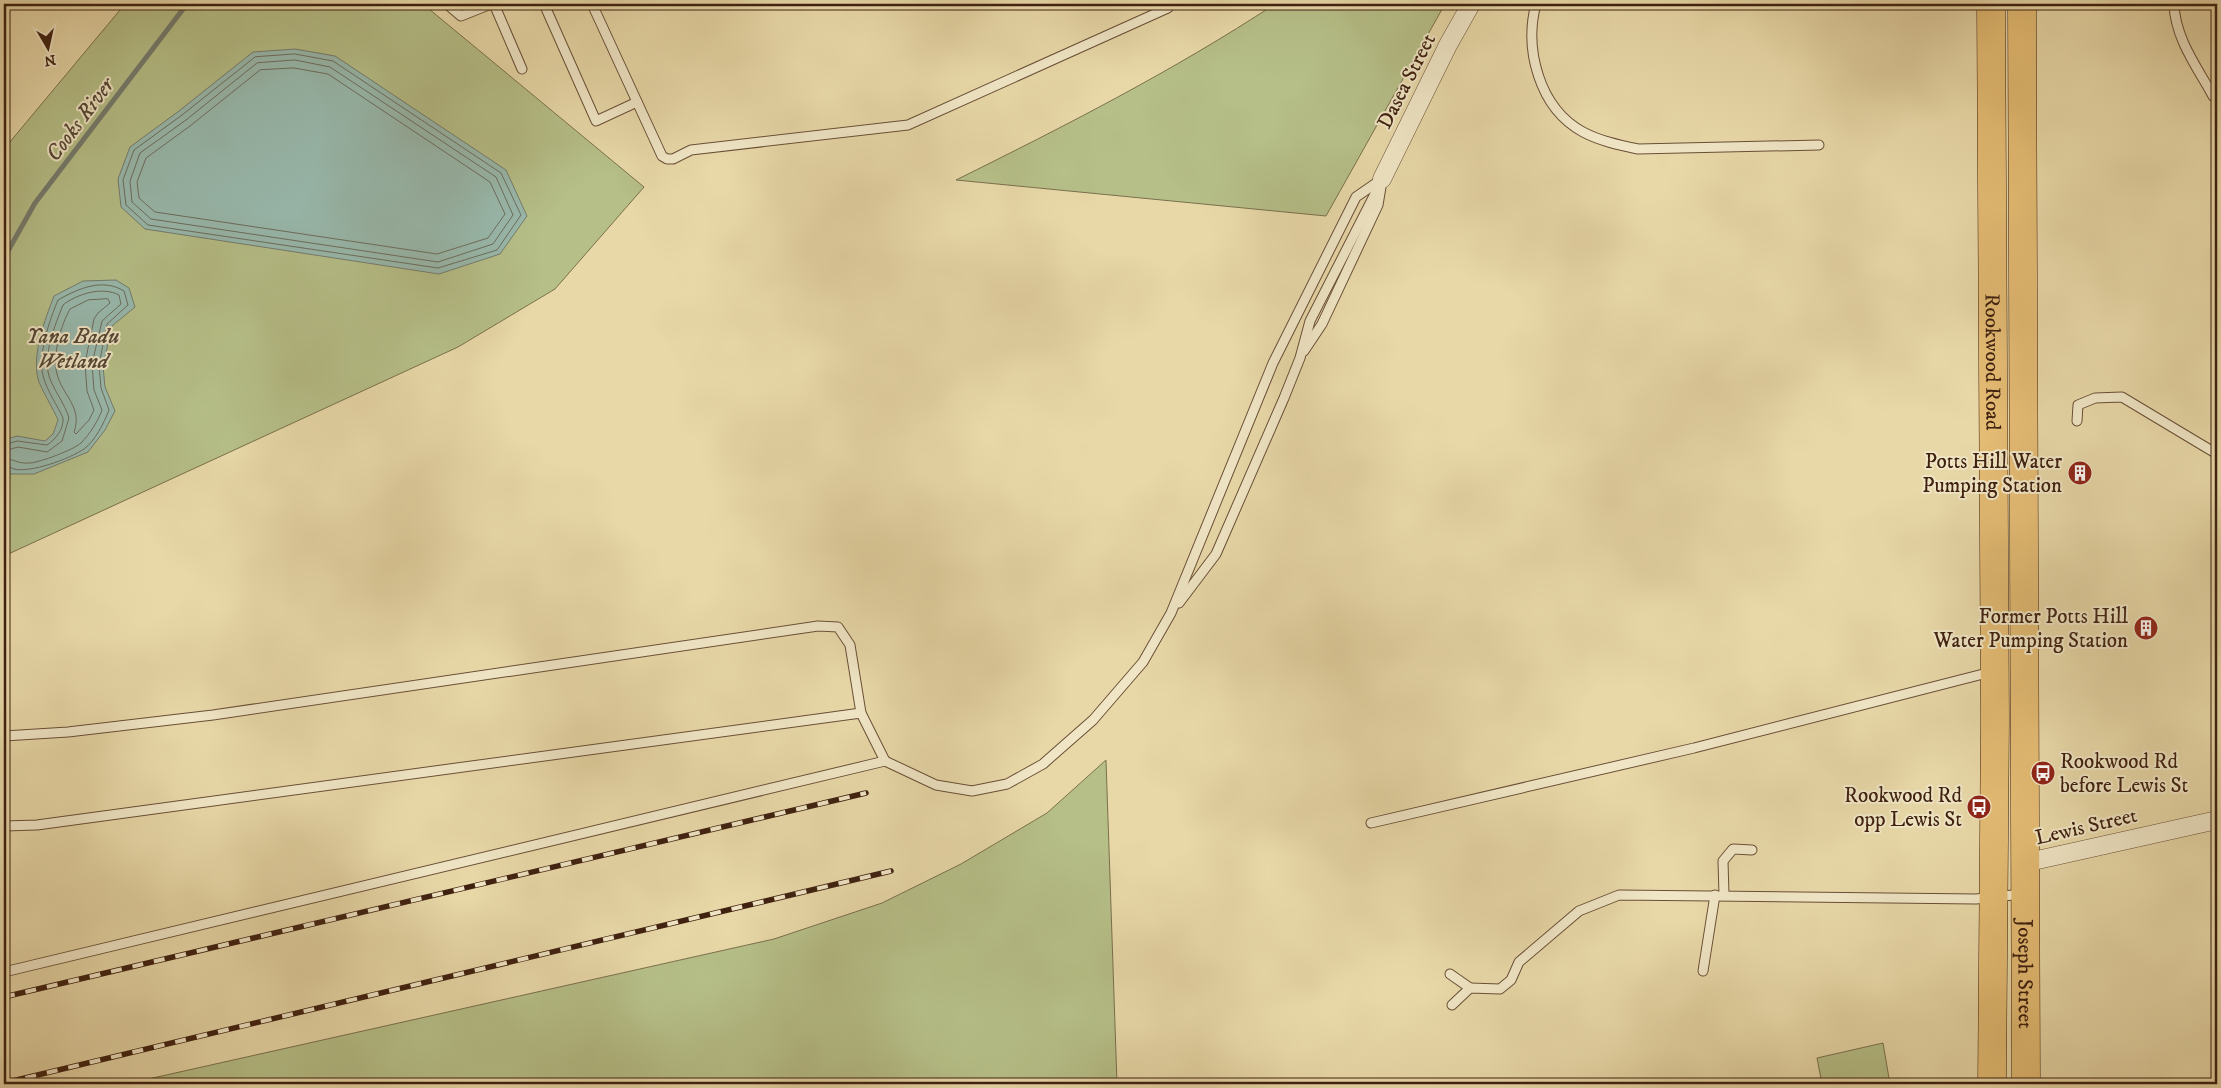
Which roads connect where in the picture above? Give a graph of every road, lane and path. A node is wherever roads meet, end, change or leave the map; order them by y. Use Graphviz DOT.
graph roads {
  1 [pos="446,4"];
  2 [pos="492,4"];
  3 [pos="544,4"];
  4 [pos="592,4"];
  5 [pos="1166,4"];
  6 [pos="1471,4"];
  7 [pos="1536,4"];
  8 [pos="1991,4"];
  9 [pos="2022,4"];
  10 [pos="2174,4"];
  11 [pos="522,69"];
  12 [pos="2217,99"];
  13 [pos="637,102"];
  14 [pos="1819,145"];
  15 [pos="1382,179"];
  16 [pos="2077,422"];
  17 [pos="2217,454"];
  18 [pos="1171,613"];
  19 [pos="2008,671"];
  20 [pos="861,713"];
  21 [pos="4,736"];
  22 [pos="885,761"];
  23 [pos="2217,820"];
  24 [pos="1371,823"];
  25 [pos="4,826"];
  26 [pos="1752,850"];
  27 [pos="2024,863"];
  28 [pos="2024,894"];
  29 [pos="1719,895"];
  30 [pos="1992,899"];
  31 [pos="1703,971"];
  32 [pos="4,972"];
  33 [pos="1450,974"];
  34 [pos="1470,988"];
  35 [pos="1452,1005"];
  36 [pos="1992,1084"];
  37 [pos="2026,1084"];
  1 -- 2 [label="lane"];
  2 -- 11 [label="lane"];
  3 -- 13 [label="lane"];
  4 -- 13 [label="lane"];
  5 -- 13 [label="lane"];
  6 -- 15 [label="street, Dasea Street"];
  7 -- 14 [label="lane"];
  8 -- 19 [label="highway, Rookwood Road"];
  9 -- 19 [label="highway, Rookwood Road"];
  10 -- 12 [label="lane"];
  15 -- 18 [label="lane"];
  15 -- 18 [label="lane"];
  16 -- 17 [label="lane"];
  18 -- 22 [label="lane"];
  19 -- 24 [label="lane"];
  19 -- 27 [label="highway, Rookwood Road"];
  19 -- 30 [label="highway, Rookwood Road"];
  20 -- 21 [label="lane"];
  20 -- 22 [label="lane"];
  20 -- 25 [label="lane"];
  22 -- 32 [label="lane"];
  23 -- 27 [label="street, Lewis Street"];
  26 -- 29 [label="lane"];
  27 -- 28 [label="highway, Joseph Street"];
  28 -- 30 [label="lane"];
  28 -- 37 [label="highway, Joseph Street"];
  29 -- 30 [label="lane"];
  29 -- 31 [label="lane"];
  29 -- 34 [label="lane"];
  30 -- 36 [label="highway, Joseph Street"];
  33 -- 34 [label="lane"];
  34 -- 35 [label="lane"];
}
